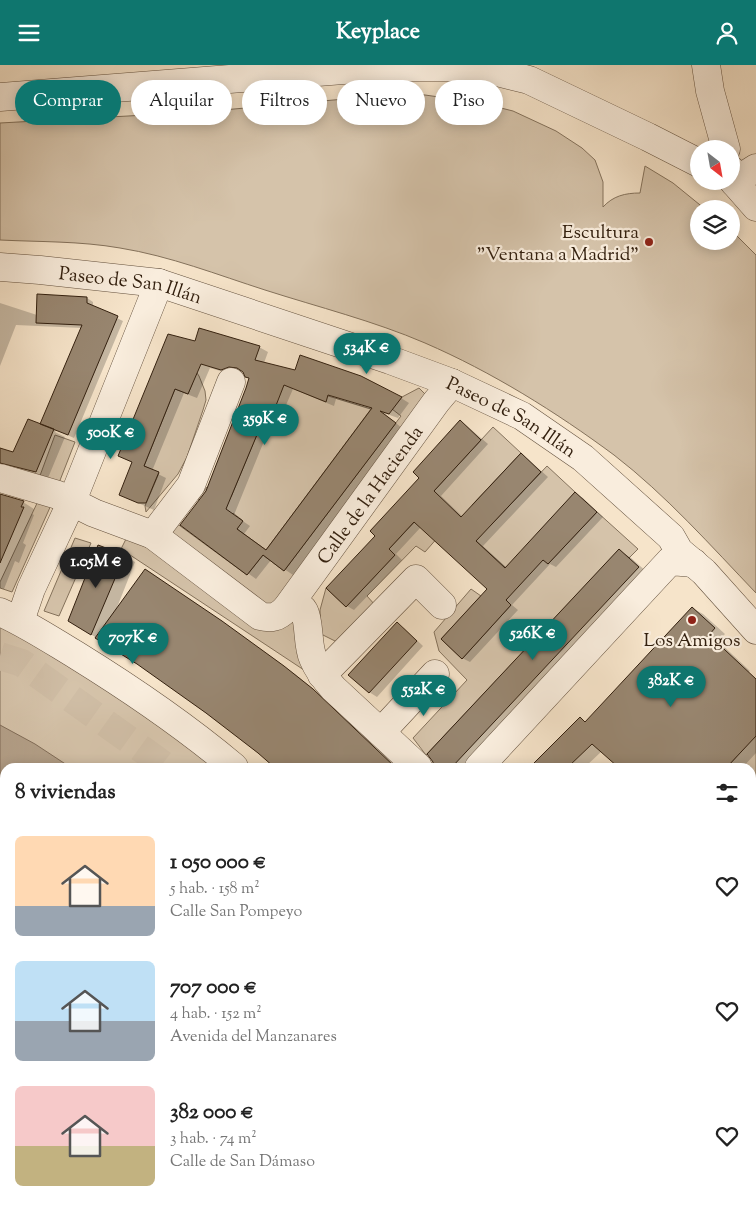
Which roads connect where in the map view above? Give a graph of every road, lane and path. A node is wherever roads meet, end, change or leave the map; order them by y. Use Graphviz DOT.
graph roads {
  1 [pos="706,65"];
  2 [pos="388,66"];
  3 [pos="0,97"];
  4 [pos="724,140"];
  5 [pos="690,158"];
  6 [pos="740,179"];
  7 [pos="756,207"];
  8 [pos="0,267"];
  9 [pos="159,283"];
  10 [pos="231,382"];
  11 [pos="452,383"];
  12 [pos="0,477"];
  13 [pos="72,501"];
  14 [pos="153,535"];
  15 [pos="678,553"];
  16 [pos="442,605"];
  17 [pos="286,609"];
  18 [pos="10,617"];
  19 [pos="756,630"];
  20 [pos="435,674"];
  21 [pos="322,675"];
  22 [pos="381,732"];
  23 [pos="229,763"];
  24 [pos="414,763"];
  25 [pos="483,763"];
  1 -- 4 [label="street"];
  2 -- 3 [label="street"];
  2 -- 5 [label="street"];
  6 -- 7 [label="street"];
  8 -- 9 [label="street, Paseo de San Illán"];
  9 -- 11 [label="street, Paseo de San Illán"];
  9 -- 13 [label="street"];
  10 -- 14 [label="street"];
  11 -- 15 [label="street, Paseo de San Illán"];
  11 -- 17 [label="street, Calle de la Hacienda"];
  12 -- 13 [label="street"];
  13 -- 14 [label="street"];
  13 -- 18 [label="street"];
  14 -- 17 [label="street"];
  15 -- 19 [label="street, Paseo de San Illán"];
  15 -- 25 [label="street"];
  16 -- 21 [label="street"];
  17 -- 21 [label="street"];
  18 -- 23 [label="street"];
  20 -- 22 [label="street"];
  21 -- 22 [label="street"];
  22 -- 24 [label="street"];
}
